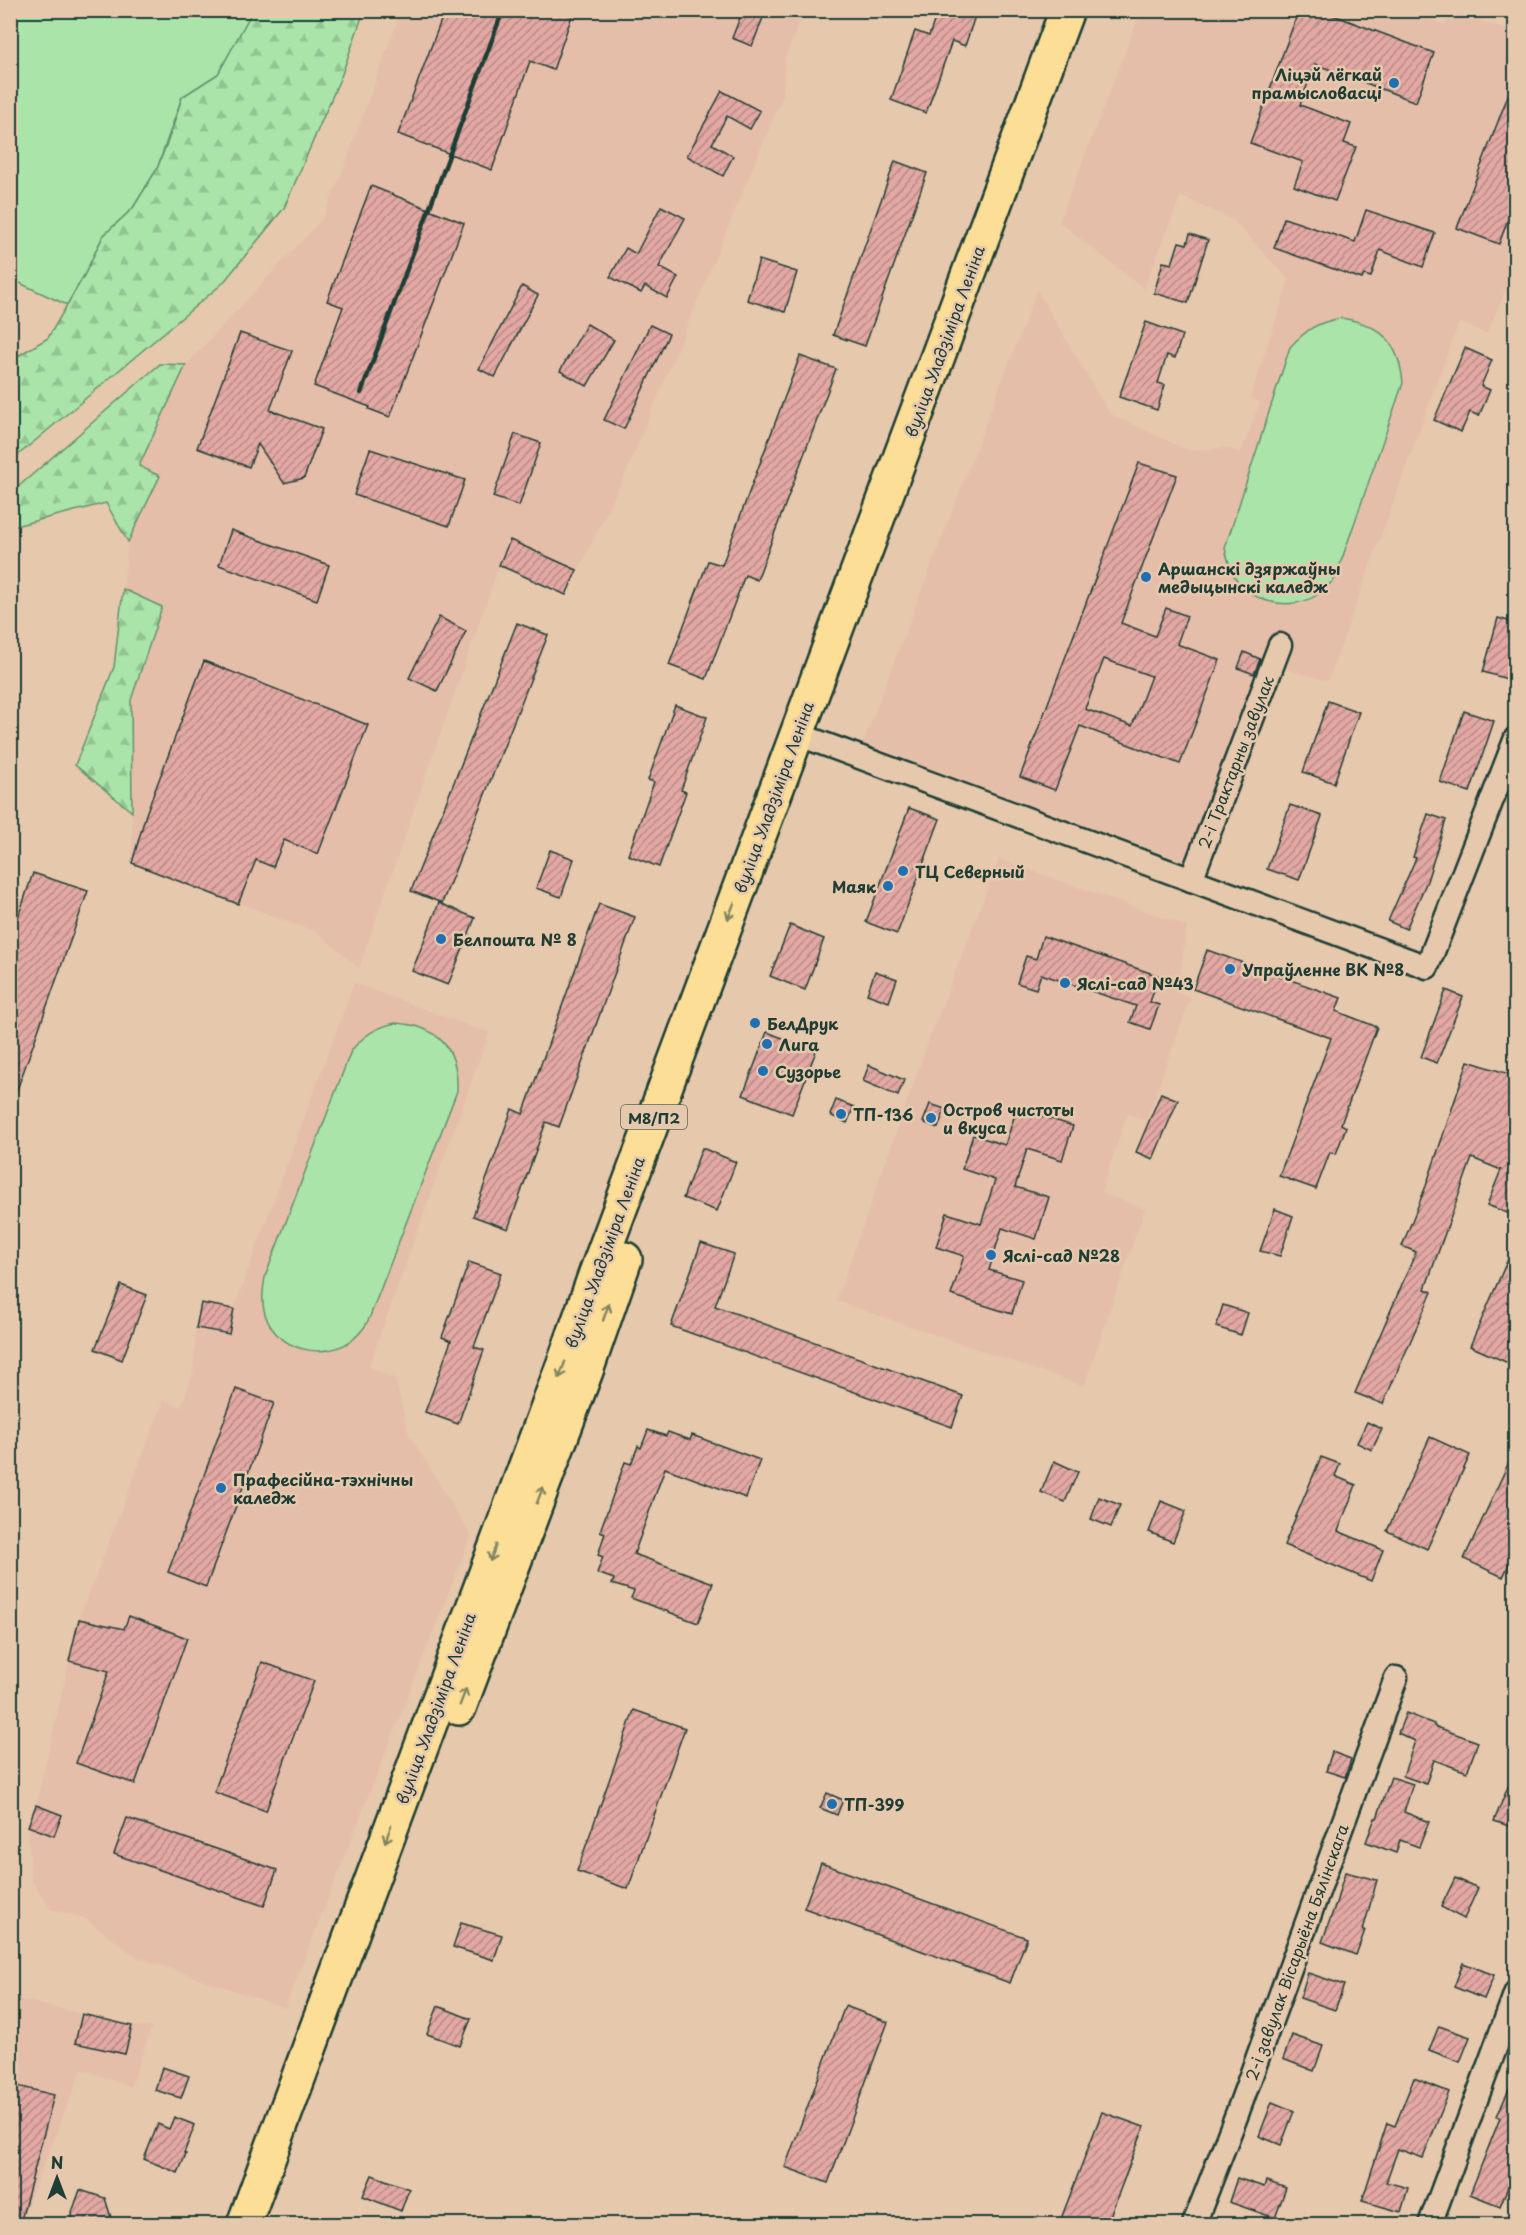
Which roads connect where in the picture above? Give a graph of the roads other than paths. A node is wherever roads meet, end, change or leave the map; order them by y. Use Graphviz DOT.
graph roads {
  1 [pos="1067,10"];
  2 [pos="1087,10"];
  3 [pos="1280,645"];
  4 [pos="806,738"];
  5 [pos="1515,738"];
  6 [pos="1191,880"];
  7 [pos="1396,1678"];
  8 [pos="1515,1992"];
  9 [pos="244,2224"];
  10 [pos="267,2224"];
  11 [pos="1194,2224"];
  12 [pos="1430,2224"];
  1 -- 4 [label="main road, вуліца Уладзіміра Леніна / М8/П2"];
  2 -- 4 [label="main road, вуліца Уладзіміра Леніна / М8/П2"];
  3 -- 6 [label="street, 2-і Трактарны завулак"];
  4 -- 6 [label="street"];
  4 -- 9 [label="main road, вуліца Уладзіміра Леніна / М8/П2, one-way"];
  10 -- 4 [label="main road, вуліца Уладзіміра Леніна / М8/П2, one-way"];
  5 -- 6 [label="street"];
  7 -- 11 [label="street, 2-і завулак Вісарыёна Бялінскага"];
  8 -- 12 [label="street"];
}
